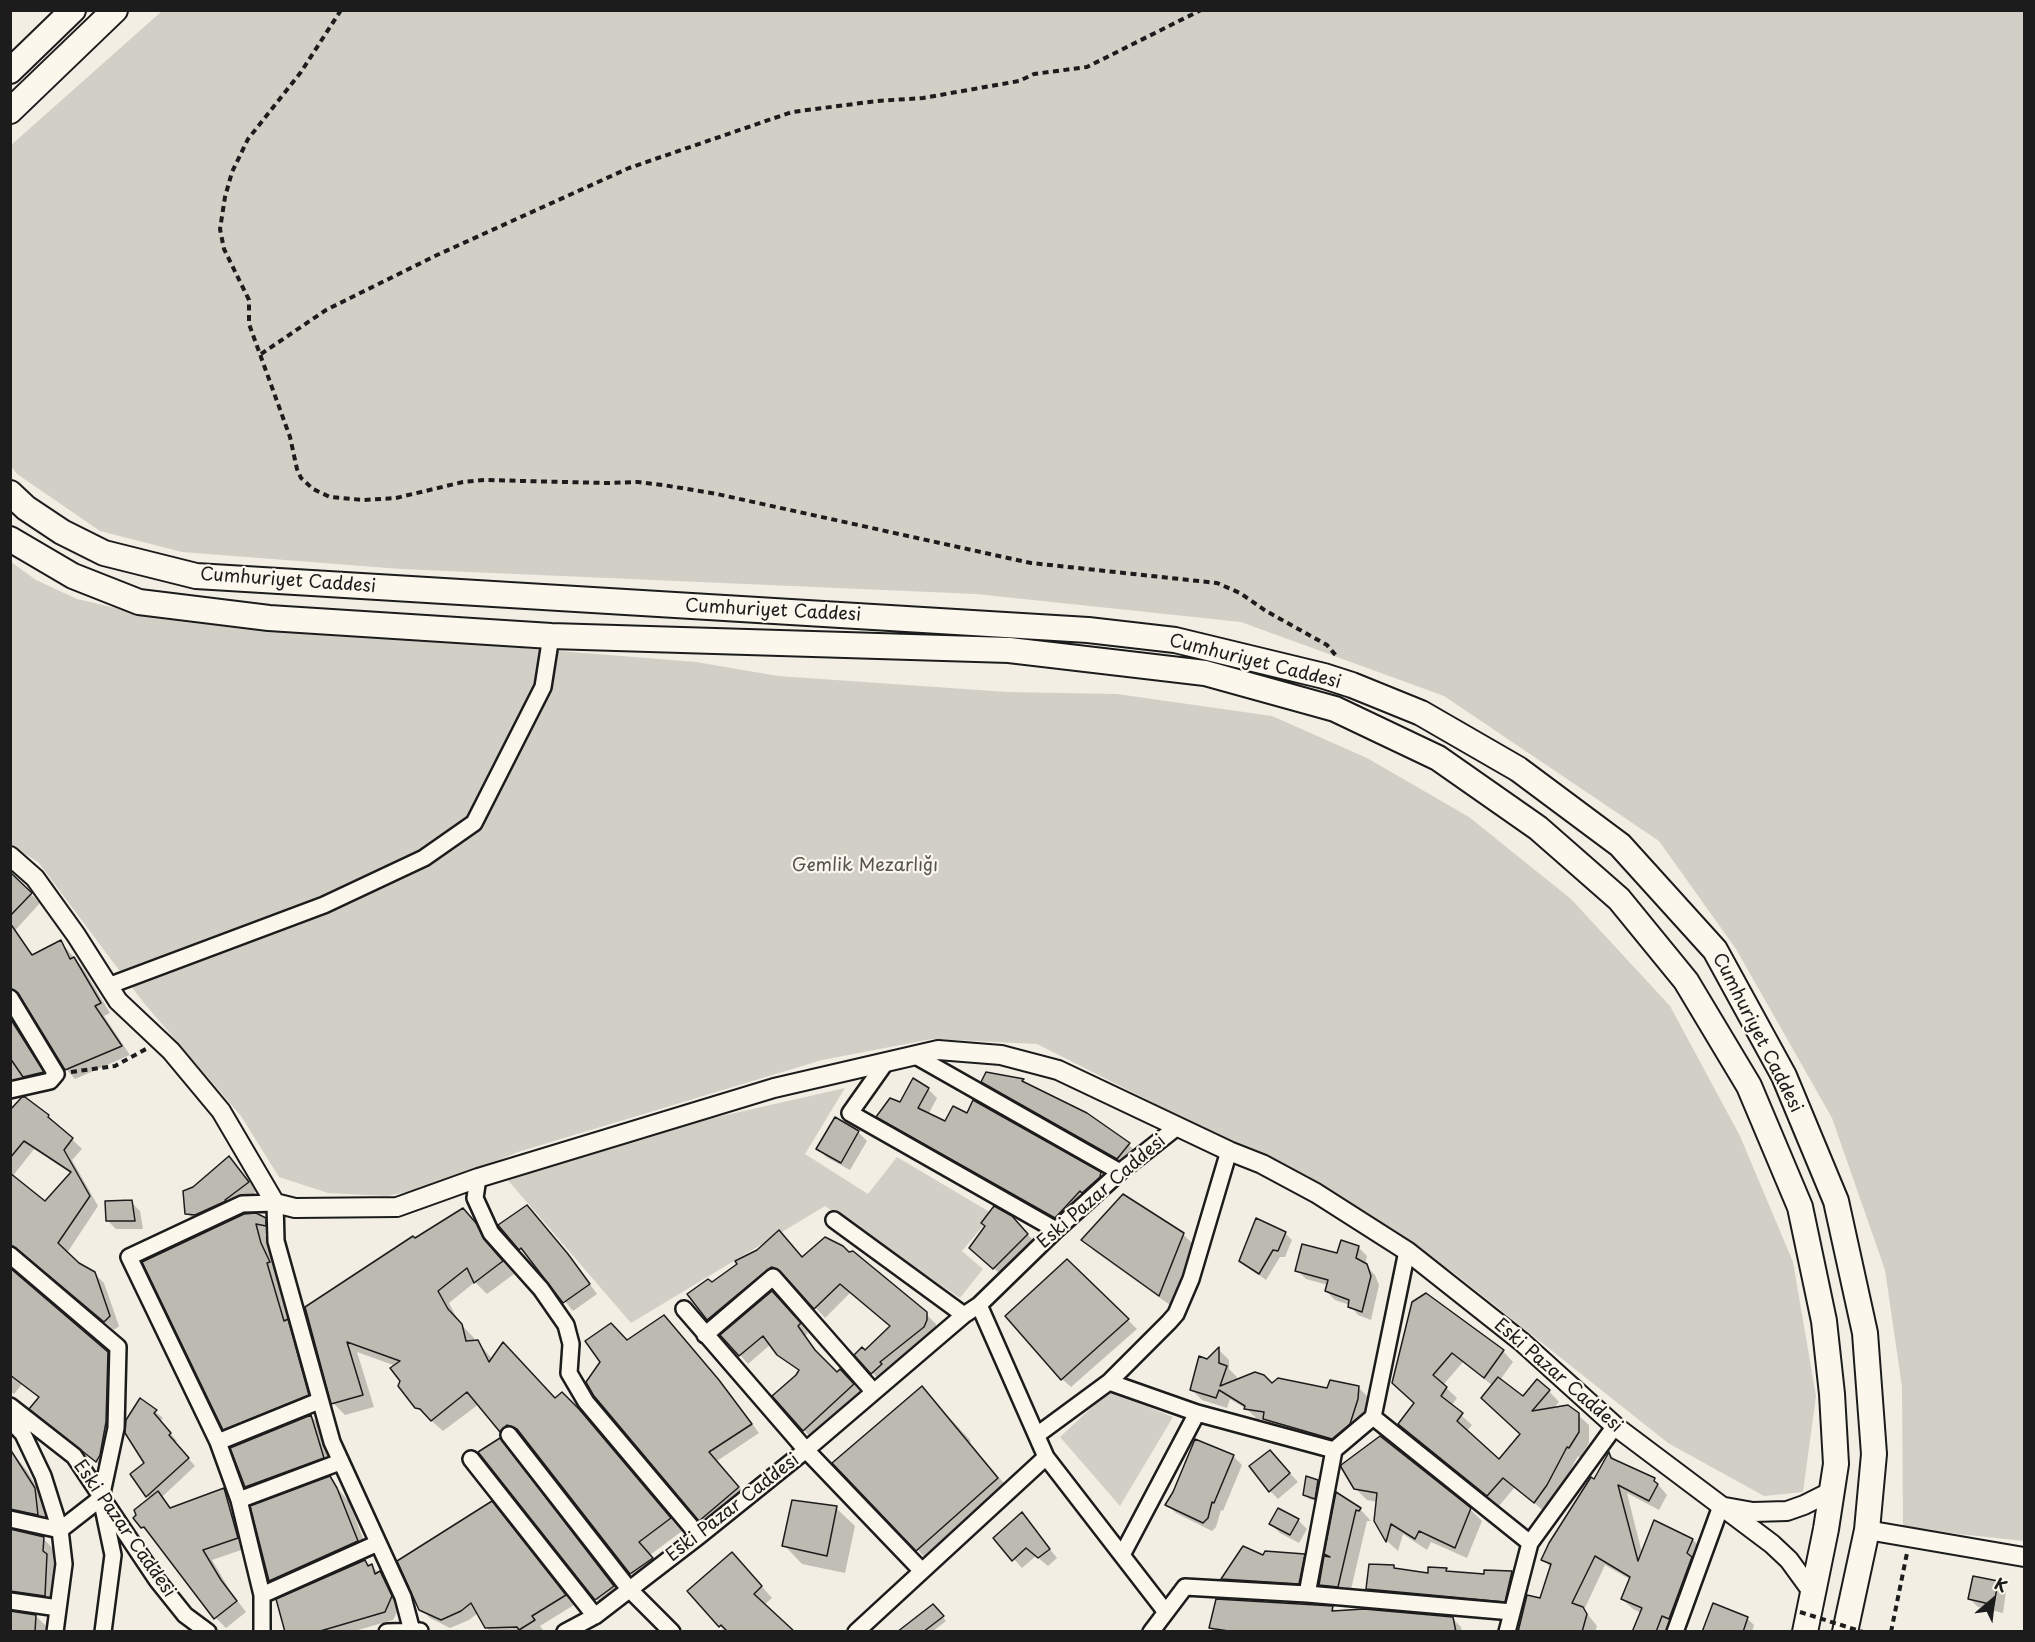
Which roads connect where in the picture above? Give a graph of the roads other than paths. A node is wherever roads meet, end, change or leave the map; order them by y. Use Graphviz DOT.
graph roads {
  1 [pos="115,10"];
  2 [pos="123,10"];
  3 [pos="68,15"];
  4 [pos="80,44"];
  5 [pos="10,71"];
  6 [pos="10,111"];
  7 [pos="10,493"];
  8 [pos="10,538"];
  9 [pos="551,636"];
  10 [pos="10,856"];
  11 [pos="108,986"];
  12 [pos="10,998"];
  13 [pos="914,1055"];
  14 [pos="886,1062"];
  15 [pos="10,1090"];
  16 [pos="1177,1127"];
  17 [pos="1229,1151"];
  18 [pos="1120,1172"];
  19 [pos="478,1178"];
  20 [pos="274,1203"];
  21 [pos="834,1220"];
  22 [pos="1056,1230"];
  23 [pos="1407,1251"];
  24 [pos="10,1255"];
  25 [pos="979,1305"];
  26 [pos="684,1309"];
  27 [pos="964,1315"];
  28 [pos="705,1335"];
  29 [pos="1109,1382"];
  30 [pos="873,1391"];
  31 [pos="319,1401"];
  32 [pos="10,1406"];
  33 [pos="1197,1413"];
  34 [pos="1373,1417"];
  35 [pos="10,1420"];
  36 [pos="1616,1426"];
  37 [pos="509,1435"];
  38 [pos="1037,1435"];
  39 [pos="218,1442"];
  40 [pos="806,1450"];
  41 [pos="1334,1450"];
  42 [pos="1046,1457"];
  43 [pos="471,1459"];
  44 [pos="340,1462"];
  45 [pos="1832,1491"];
  46 [pos="101,1498"];
  47 [pos="239,1500"];
  48 [pos="1721,1506"];
  49 [pos="10,1519"];
  50 [pos="60,1530"];
  51 [pos="1867,1530"];
  52 [pos="699,1536"];
  53 [pos="378,1543"];
  54 [pos="1530,1543"];
  55 [pos="1122,1555"];
  56 [pos="2025,1557"];
  57 [pos="921,1570"];
  58 [pos="629,1589"];
  59 [pos="1307,1594"];
  60 [pos="262,1595"];
  61 [pos="10,1601"];
  62 [pos="58,1608"];
  63 [pos="1165,1611"];
  64 [pos="1512,1612"];
  65 [pos="1806,1612"];
  66 [pos="595,1616"];
  67 [pos="416,1631"];
  68 [pos="55,1632"];
  69 [pos="103,1632"];
  70 [pos="208,1632"];
  71 [pos="262,1632"];
  72 [pos="387,1632"];
  73 [pos="565,1632"];
  74 [pos="672,1632"];
  75 [pos="856,1632"];
  76 [pos="1151,1632"];
  77 [pos="1507,1632"];
  78 [pos="1675,1632"];
  79 [pos="1845,1632"];
  1 -- 4 [label="main road"];
  2 -- 4 [label="main road"];
  3 -- 5 [label="main road"];
  4 -- 6 [label="main road"];
  7 -- 51 [label="main road, Cumhuriyet Caddesi"];
  8 -- 9 [label="main road, Cumhuriyet Caddesi"];
  9 -- 11 [label="street"];
  9 -- 45 [label="main road, Cumhuriyet Caddesi"];
  10 -- 11 [label="street"];
  11 -- 20 [label="street"];
  12 -- 15 [label="street"];
  13 -- 14 [label="street"];
  13 -- 16 [label="street"];
  13 -- 18 [label="street"];
  14 -- 19 [label="street"];
  14 -- 22 [label="street"];
  16 -- 17 [label="street, Eski Pazar Caddesi"];
  16 -- 18 [label="street, Eski Pazar Caddesi"];
  17 -- 23 [label="street, Eski Pazar Caddesi"];
  17 -- 29 [label="street"];
  18 -- 22 [label="street, Eski Pazar Caddesi"];
  19 -- 20 [label="street"];
  19 -- 52 [label="street"];
  20 -- 31 [label="street"];
  20 -- 39 [label="street"];
  21 -- 27 [label="street"];
  22 -- 25 [label="street, Eski Pazar Caddesi"];
  23 -- 34 [label="street"];
  23 -- 36 [label="street, Eski Pazar Caddesi"];
  24 -- 46 [label="street"];
  25 -- 27 [label="street, Eski Pazar Caddesi"];
  25 -- 38 [label="street"];
  26 -- 28 [label="street"];
  27 -- 30 [label="street, Eski Pazar Caddesi"];
  28 -- 30 [label="street"];
  28 -- 40 [label="street"];
  29 -- 33 [label="street"];
  29 -- 38 [label="street"];
  30 -- 40 [label="street, Eski Pazar Caddesi"];
  31 -- 39 [label="street"];
  31 -- 44 [label="street"];
  32 -- 46 [label="street, Eski Pazar Caddesi"];
  33 -- 41 [label="street"];
  33 -- 55 [label="street"];
  34 -- 41 [label="street"];
  34 -- 54 [label="street"];
  35 -- 50 [label="street"];
  36 -- 48 [label="street, Eski Pazar Caddesi"];
  36 -- 54 [label="street"];
  37 -- 58 [label="street"];
  38 -- 42 [label="street"];
  39 -- 47 [label="street"];
  40 -- 52 [label="street, Eski Pazar Caddesi"];
  40 -- 57 [label="street"];
  41 -- 59 [label="street"];
  42 -- 55 [label="street"];
  42 -- 57 [label="street"];
  43 -- 66 [label="street"];
  44 -- 47 [label="street"];
  44 -- 53 [label="street"];
  45 -- 48 [label="street"];
  45 -- 65 [label="main road, Cumhuriyet Caddesi"];
  46 -- 50 [label="street"];
  46 -- 69 [label="street"];
  46 -- 70 [label="street, Eski Pazar Caddesi"];
  47 -- 60 [label="street"];
  48 -- 65 [label="street, Eski Pazar Caddesi"];
  48 -- 78 [label="street"];
  49 -- 50 [label="street"];
  50 -- 62 [label="street"];
  51 -- 56 [label="street"];
  51 -- 79 [label="main road, Cumhuriyet Caddesi"];
  52 -- 58 [label="street, Eski Pazar Caddesi"];
  53 -- 60 [label="street"];
  53 -- 67 [label="street"];
  54 -- 64 [label="street"];
  55 -- 63 [label="street"];
  57 -- 75 [label="street"];
  58 -- 66 [label="street, Eski Pazar Caddesi"];
  58 -- 74 [label="street"];
  59 -- 63 [label="street"];
  59 -- 64 [label="street"];
  60 -- 71 [label="street"];
  61 -- 62 [label="street"];
  62 -- 68 [label="street"];
  63 -- 76 [label="street"];
  64 -- 77 [label="street"];
  66 -- 73 [label="street, Eski Pazar Caddesi"];
  67 -- 72 [label="street"];
}
